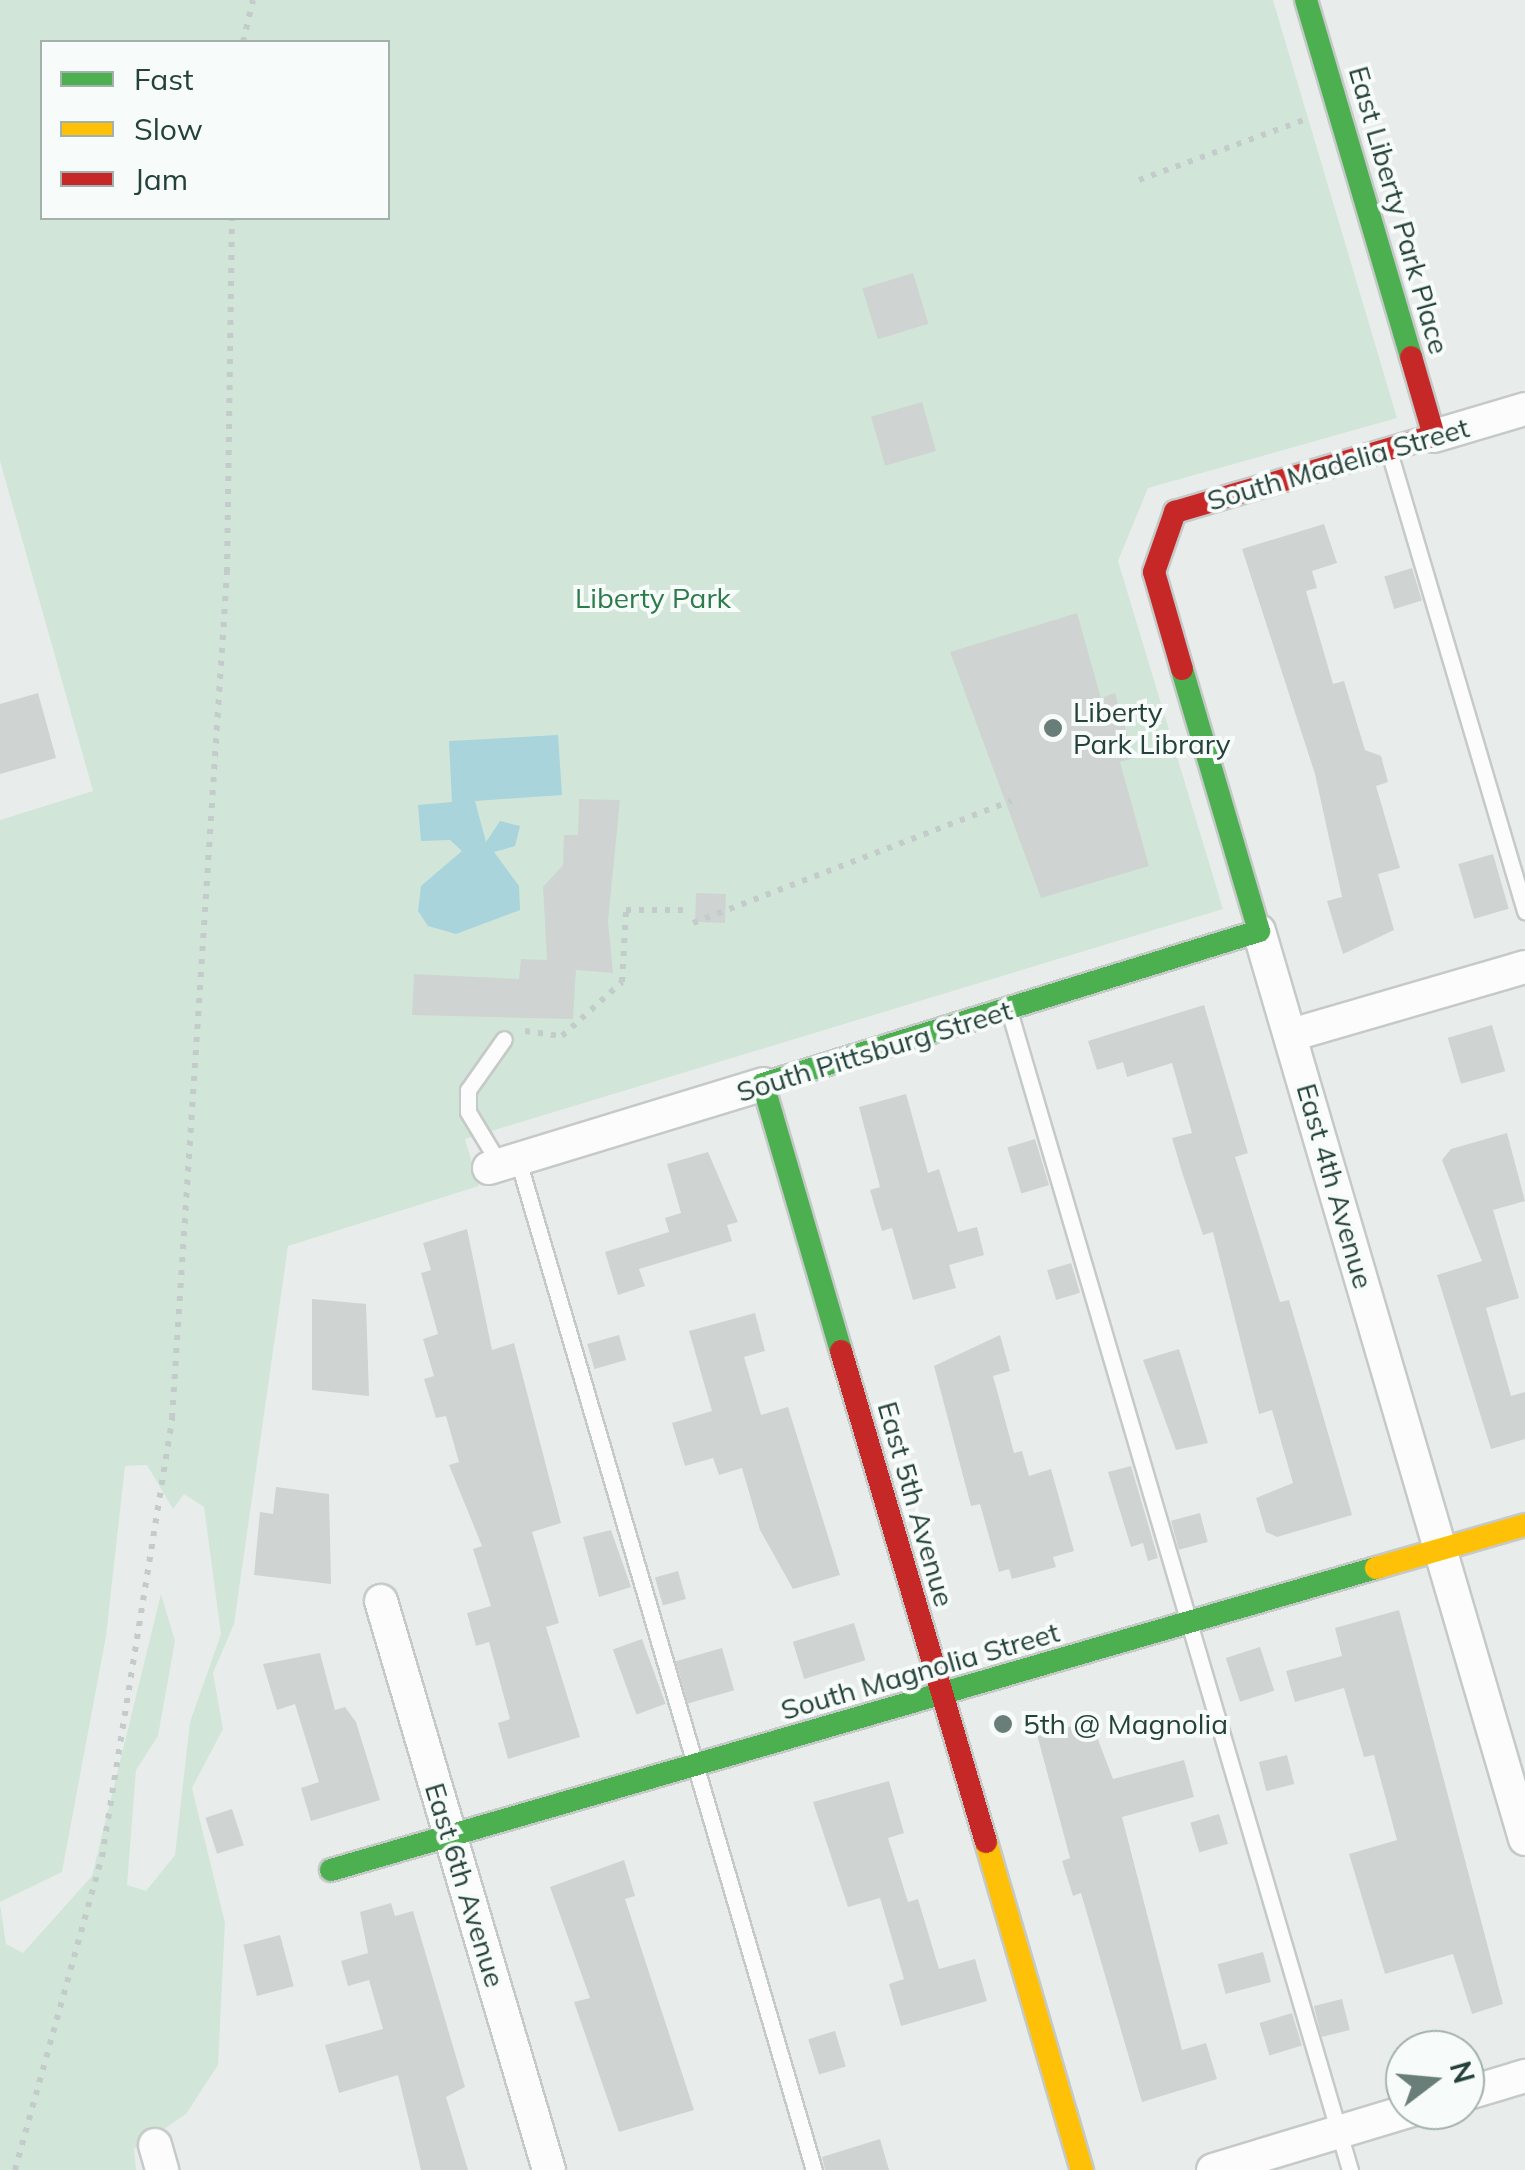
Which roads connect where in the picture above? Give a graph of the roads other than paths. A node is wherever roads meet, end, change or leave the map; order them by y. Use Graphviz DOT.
graph roads {
  1 [pos="1306,0"];
  2 [pos="1525,409"];
  3 [pos="1434,436"];
  4 [pos="1388,450"];
  5 [pos="1160,533"];
  6 [pos="1525,912"];
  7 [pos="1259,931"];
  8 [pos="1525,967"];
  9 [pos="1009,1010"];
  10 [pos="1291,1035"];
  11 [pos="504,1039"];
  12 [pos="762,1084"];
  13 [pos="502,1164"];
  14 [pos="1525,1525"];
  15 [pos="1441,1550"];
  16 [pos="381,1600"];
  17 [pos="1191,1624"];
  18 [pos="941,1697"];
  19 [pos="697,1766"];
  20 [pos="450,1836"];
  21 [pos="1525,1839"];
  22 [pos="331,1870"];
  23 [pos="1525,2076"];
  24 [pos="1485,2088"];
  25 [pos="1385,2118"];
  26 [pos="1339,2132"];
  27 [pos="549,2170"];
  28 [pos="814,2170"];
  29 [pos="1082,2170"];
  30 [pos="1213,2170"];
  31 [pos="1350,2170"];
  1 -- 3 [label="street, East Liberty Park Place"];
  2 -- 3 [label="street, South Madelia Street"];
  3 -- 4 [label="street, South Madelia Street"];
  4 -- 5 [label="street, South Madelia Street"];
  4 -- 6 [label="lane"];
  5 -- 7 [label="street, East 4th Avenue"];
  7 -- 9 [label="street, South Pittsburg Street"];
  7 -- 10 [label="street, East 4th Avenue"];
  8 -- 10 [label="street"];
  9 -- 12 [label="street, South Pittsburg Street"];
  9 -- 17 [label="lane"];
  10 -- 15 [label="street, East 4th Avenue"];
  11 -- 13 [label="lane"];
  12 -- 13 [label="street, South Pittsburg Street"];
  12 -- 18 [label="street, East 5th Avenue"];
  13 -- 19 [label="lane"];
  14 -- 15 [label="street, South Magnolia Street"];
  15 -- 17 [label="street, South Magnolia Street"];
  15 -- 21 [label="street, East 4th Avenue"];
  16 -- 20 [label="street, East 6th Avenue"];
  17 -- 18 [label="street, South Magnolia Street"];
  17 -- 26 [label="lane"];
  18 -- 19 [label="street, South Magnolia Street"];
  18 -- 29 [label="street, East 5th Avenue"];
  19 -- 20 [label="street, South Magnolia Street"];
  19 -- 28 [label="lane"];
  20 -- 22 [label="street, South Magnolia Street"];
  20 -- 27 [label="street, East 6th Avenue"];
  23 -- 24 [label="street"];
  25 -- 26 [label="street"];
  26 -- 30 [label="street"];
  26 -- 31 [label="lane"];
}
